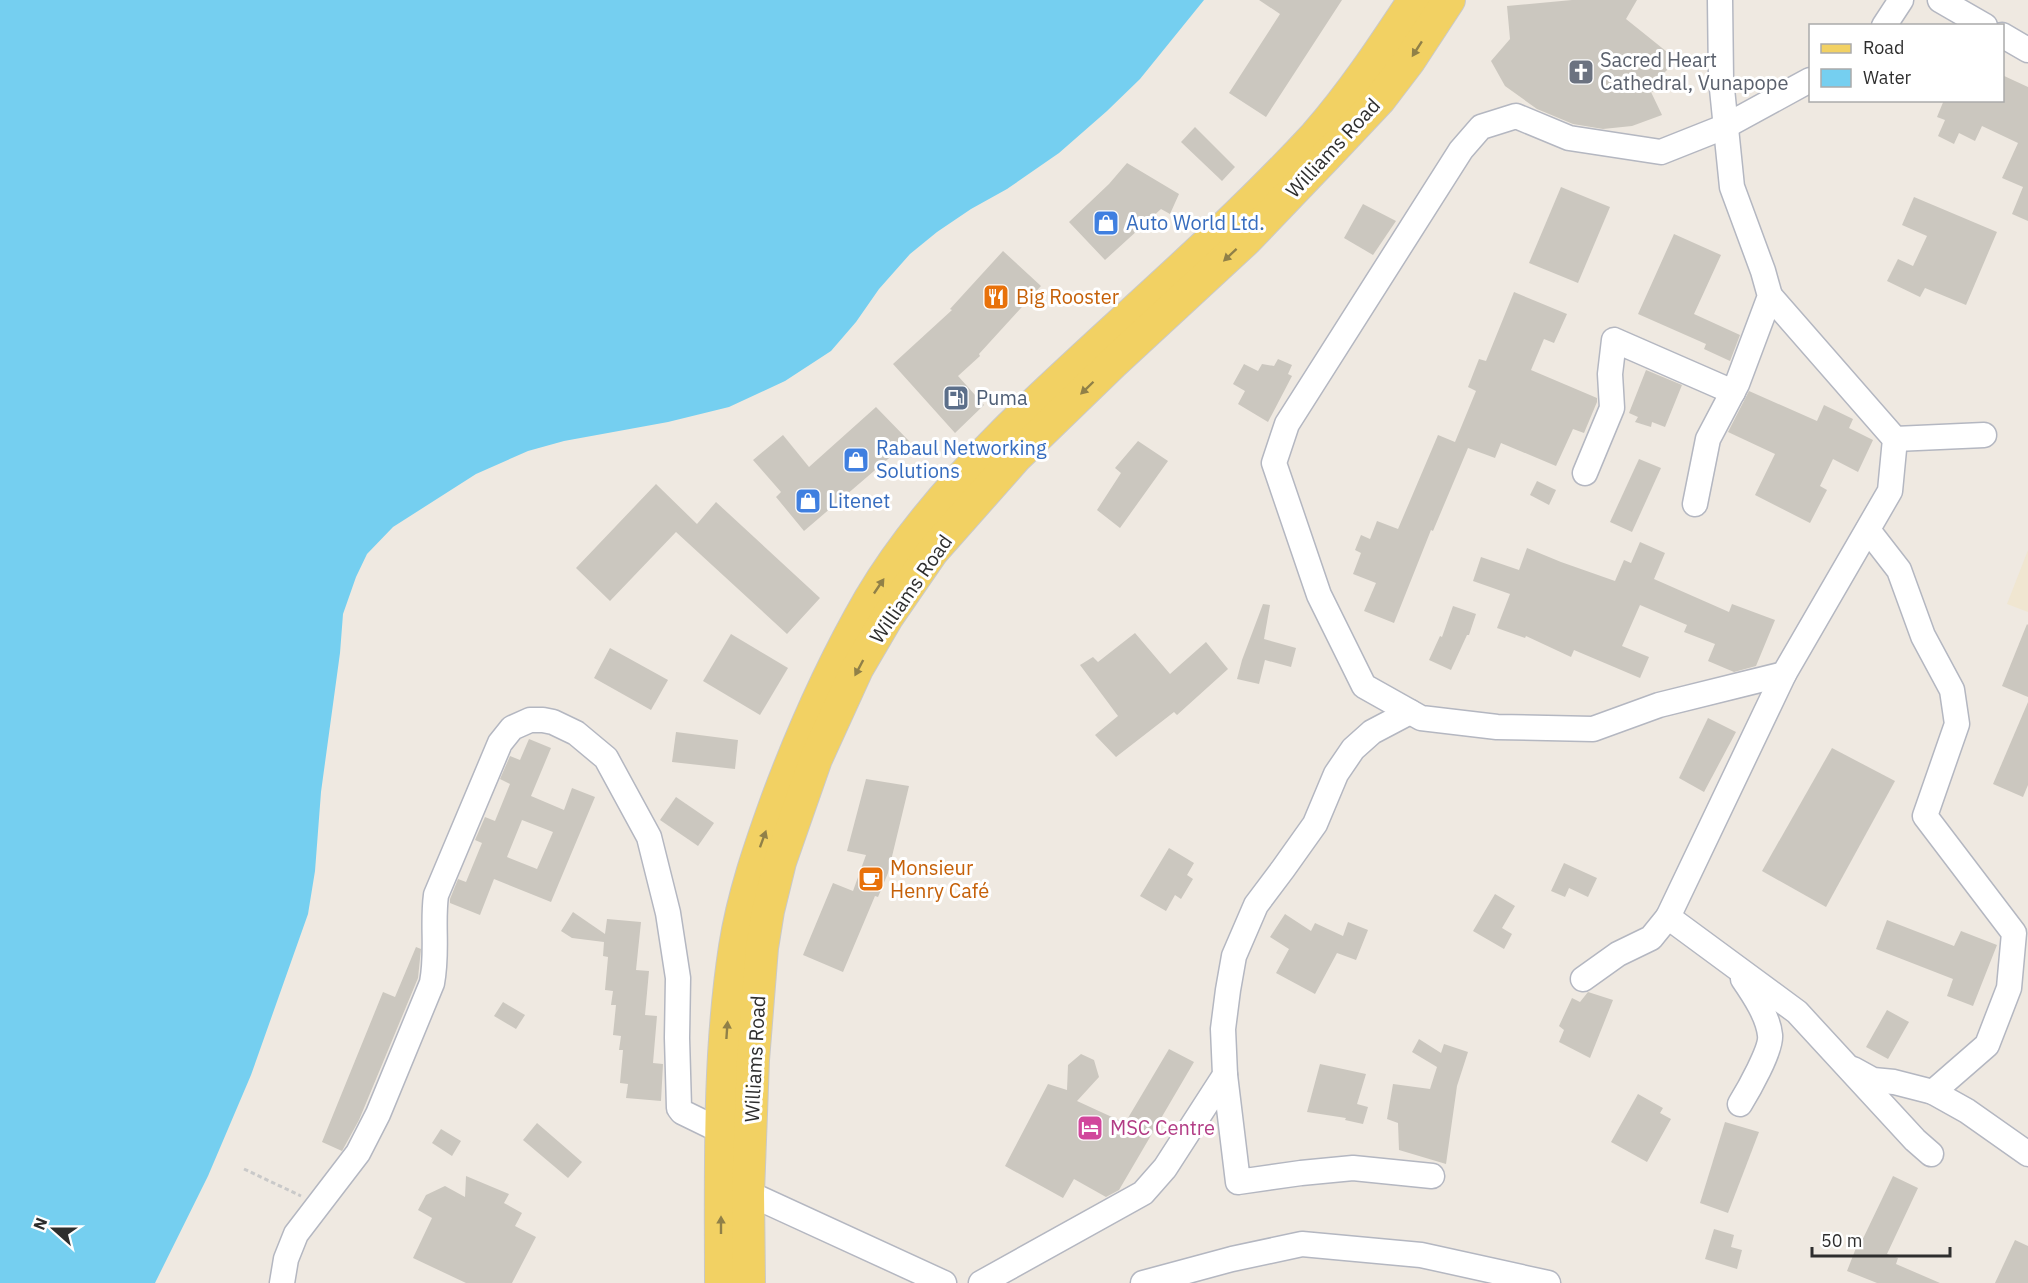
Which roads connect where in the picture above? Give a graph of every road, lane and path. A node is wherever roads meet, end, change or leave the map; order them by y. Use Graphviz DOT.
graph roads {
  1 [pos="1414,0"];
  2 [pos="1449,0"];
  3 [pos="1720,0"];
  4 [pos="1901,0"];
  5 [pos="1940,0"];
  6 [pos="1885,24"];
  7 [pos="1982,24"];
  8 [pos="2004,37"];
  9 [pos="2028,50"];
  10 [pos="1809,81"];
  11 [pos="1724,127"];
  12 [pos="1770,296"];
  13 [pos="1733,392"];
  14 [pos="1984,435"];
  15 [pos="1895,439"];
  16 [pos="1585,473"];
  17 [pos="1695,504"];
  18 [pos="1868,530"];
  19 [pos="1784,674"];
  20 [pos="1410,712"];
  21 [pos="1668,917"];
  22 [pos="1736,968"];
  23 [pos="1583,978"];
  24 [pos="1845,1065"];
  25 [pos="1225,1075"];
  26 [pos="1933,1092"];
  27 [pos="1740,1104"];
  28 [pos="720,1131"];
  29 [pos="1931,1154"];
  30 [pos="2028,1154"];
  31 [pos="244,1169"];
  32 [pos="1432,1176"];
  33 [pos="748,1193"];
  34 [pos="318,1205"];
  35 [pos="1231,1271"];
  36 [pos="282,1283"];
  37 [pos="721,1283"];
  38 [pos="749,1283"];
  39 [pos="944,1283"];
  40 [pos="981,1283"];
  41 [pos="1143,1283"];
  42 [pos="1548,1283"];
  28 -- 1 [label="main road, Williams Road, one-way"];
  2 -- 33 [label="main road, Williams Road, one-way"];
  3 -- 11 [label="street"];
  4 -- 6 [label="street"];
  5 -- 7 [label="street"];
  8 -- 9 [label="street"];
  10 -- 11 [label="street"];
  11 -- 12 [label="street"];
  11 -- 20 [label="street"];
  12 -- 13 [label="street"];
  12 -- 15 [label="street"];
  13 -- 16 [label="street"];
  13 -- 17 [label="street"];
  14 -- 15 [label="street"];
  15 -- 18 [label="street"];
  18 -- 19 [label="street"];
  18 -- 26 [label="street"];
  19 -- 20 [label="street"];
  19 -- 21 [label="street"];
  20 -- 25 [label="street"];
  21 -- 22 [label="street"];
  21 -- 23 [label="street"];
  22 -- 24 [label="street"];
  22 -- 27 [label="street"];
  24 -- 26 [label="street"];
  24 -- 29 [label="street"];
  25 -- 32 [label="street"];
  25 -- 40 [label="street"];
  26 -- 30 [label="street"];
  28 -- 34 [label="street"];
  37 -- 28 [label="main road, Williams Road, one-way"];
  31 -- 34 [label="path"];
  33 -- 38 [label="main road, Williams Road"];
  33 -- 39 [label="street"];
  34 -- 36 [label="street"];
  35 -- 41 [label="street"];
  35 -- 42 [label="street"];
}
